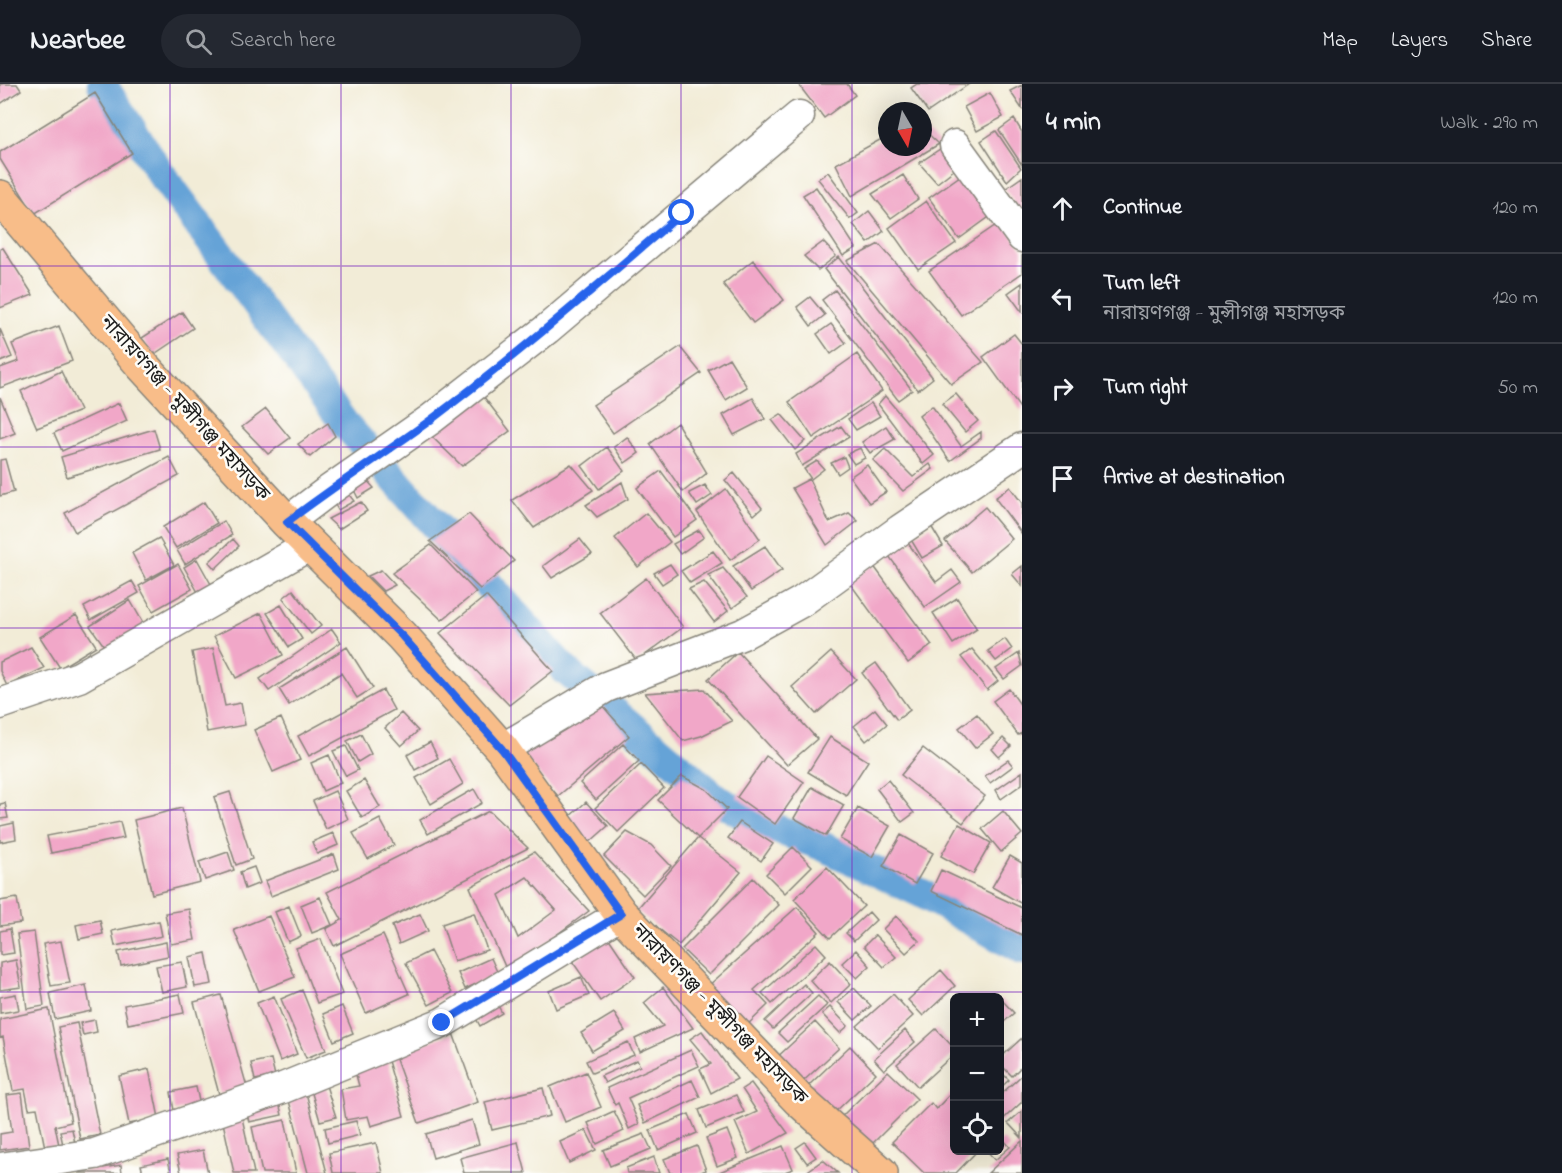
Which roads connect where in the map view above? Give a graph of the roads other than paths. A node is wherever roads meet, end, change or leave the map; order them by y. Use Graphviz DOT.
graph roads {
  1 [pos="799,116"];
  2 [pos="955,145"];
  3 [pos="0,197"];
  4 [pos="1022,237"];
  5 [pos="1022,448"];
  6 [pos="287,522"];
  7 [pos="310,545"];
  8 [pos="0,704"];
  9 [pos="502,749"];
  10 [pos="621,914"];
  11 [pos="0,1168"];
  12 [pos="881,1173"];
  1 -- 6 [label="street"];
  2 -- 4 [label="street"];
  3 -- 6 [label="main road, নারায়ণগঞ্জ - মুন্সীগঞ্জ মহাসড়ক"];
  5 -- 9 [label="street"];
  6 -- 7 [label="main road, নারায়ণগঞ্জ - মুন্সীগঞ্জ মহাসড়ক"];
  7 -- 8 [label="street"];
  7 -- 9 [label="main road, নারায়ণগঞ্জ - মুন্সীগঞ্জ মহাসড়ক"];
  9 -- 10 [label="main road, নারায়ণগঞ্জ - মুন্সীগঞ্জ মহাসড়ক"];
  10 -- 11 [label="street"];
  10 -- 12 [label="main road, নারায়ণগঞ্জ - মুন্সীগঞ্জ মহাসড়ক"];
}
